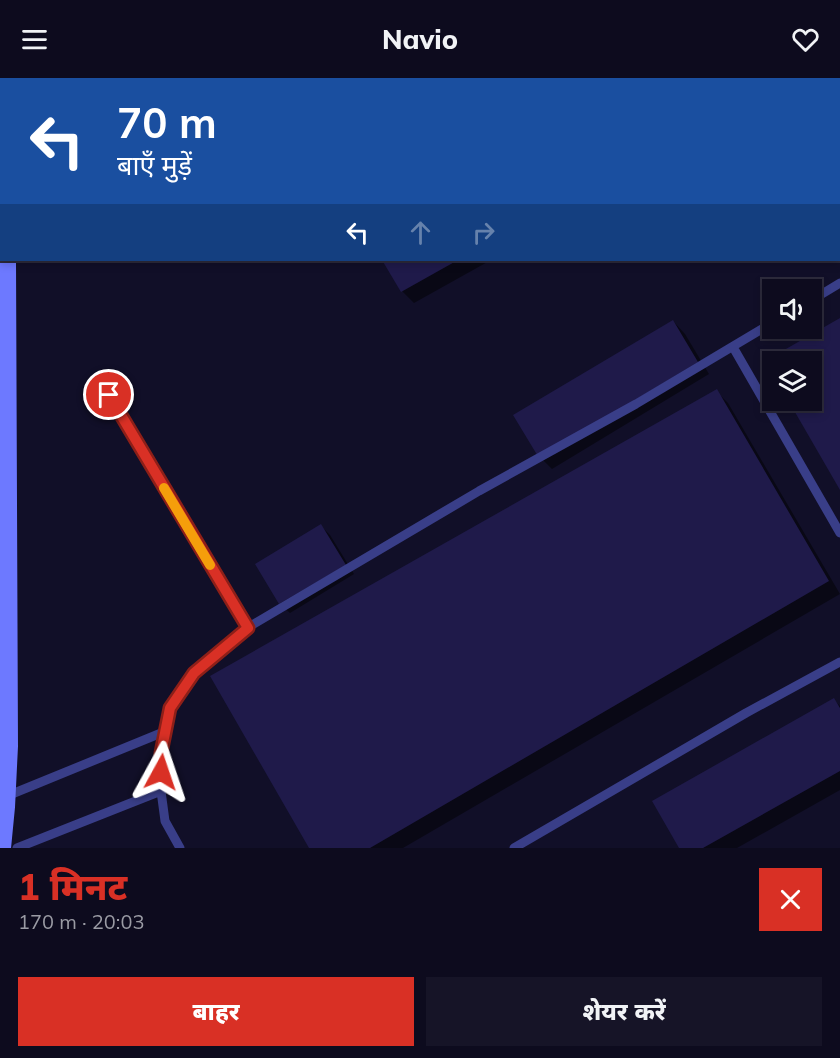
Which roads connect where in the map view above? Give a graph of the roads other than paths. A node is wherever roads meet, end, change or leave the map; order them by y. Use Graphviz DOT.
graph roads {
  1 [pos="7,261"];
  2 [pos="840,284"];
  3 [pos="822,294"];
  4 [pos="762,329"];
  5 [pos="733,347"];
  6 [pos="109,395"];
  7 [pos="840,533"];
  8 [pos="248,628"];
  9 [pos="840,662"];
  10 [pos="166,730"];
  11 [pos="161,791"];
  12 [pos="4,804"];
  13 [pos="2,848"];
  14 [pos="17,848"];
  15 [pos="180,848"];
  16 [pos="514,848"];
  1 -- 12 [label="street"];
  2 -- 3 [label="lane"];
  4 -- 5 [label="lane"];
  5 -- 7 [label="lane"];
  5 -- 8 [label="lane"];
  6 -- 8 [label="lane"];
  8 -- 10 [label="lane"];
  9 -- 16 [label="lane"];
  10 -- 11 [label="lane"];
  10 -- 12 [label="lane"];
  11 -- 14 [label="lane"];
  11 -- 15 [label="lane"];
  12 -- 13 [label="street"];
}
